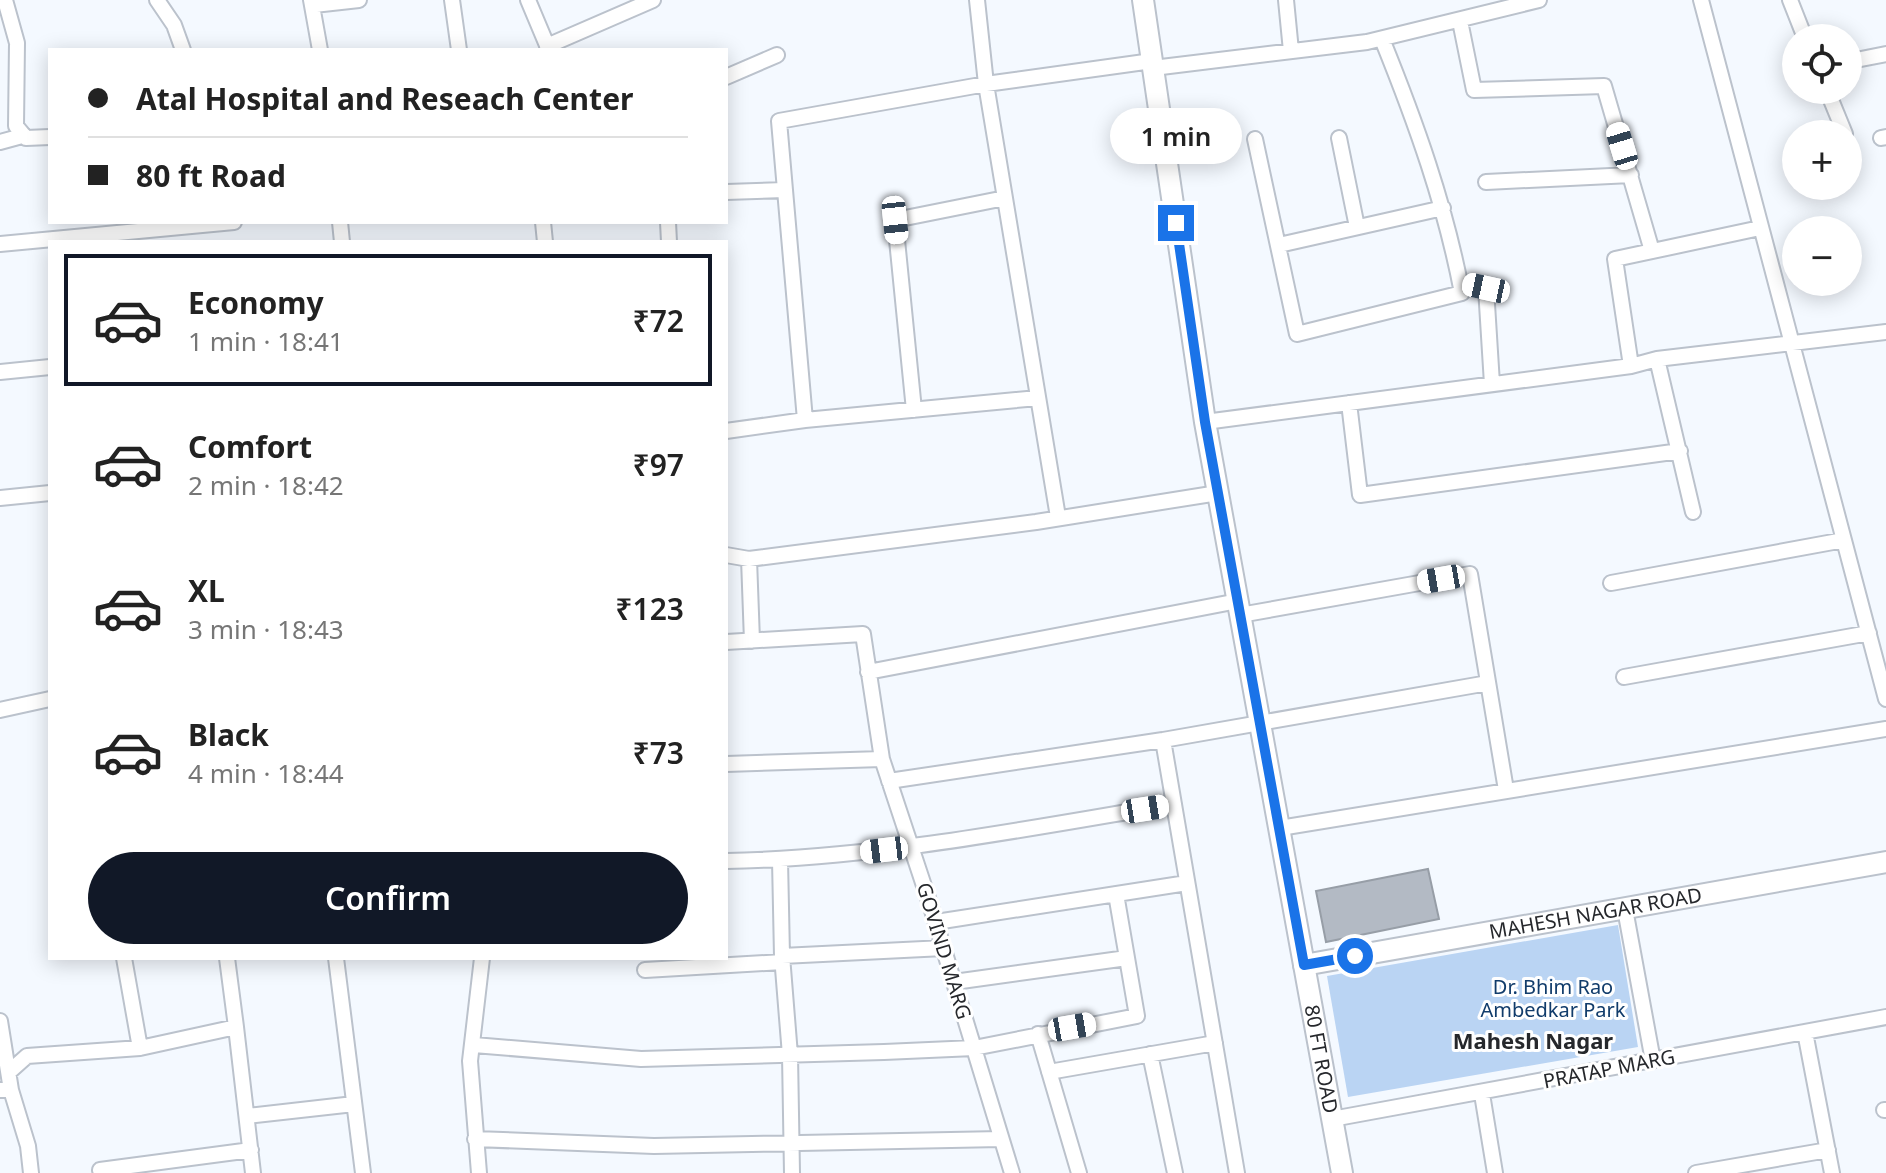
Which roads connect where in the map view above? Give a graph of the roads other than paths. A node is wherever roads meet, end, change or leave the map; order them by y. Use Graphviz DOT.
graph roads {
  1 [pos="5,0"];
  2 [pos="157,0"];
  3 [pos="359,0"];
  4 [pos="452,0"];
  5 [pos="528,0"];
  6 [pos="653,0"];
  7 [pos="977,0"];
  8 [pos="1143,0"];
  9 [pos="1286,0"];
  10 [pos="1539,0"];
  11 [pos="1701,0"];
  12 [pos="1790,0"];
  13 [pos="312,3"];
  14 [pos="1460,21"];
  15 [pos="1799,24"];
  16 [pos="1382,39"];
  17 [pos="182,48"];
  18 [pos="320,48"];
  19 [pos="459,48"];
  20 [pos="548,48"];
  21 [pos="1291,51"];
  22 [pos="1886,54"];
  23 [pos="777,55"];
  24 [pos="1862,59"];
  25 [pos="1152,65"];
  26 [pos="728,76"];
  27 [pos="986,84"];
  28 [pos="22,136"];
  29 [pos="48,137"];
  30 [pos="1339,138"];
  31 [pos="1255,139"];
  32 [pos="0,142"];
  33 [pos="1631,175"];
  34 [pos="1486,182"];
  35 [pos="784,190"];
  36 [pos="728,192"];
  37 [pos="1005,198"];
  38 [pos="1443,208"];
  39 [pos="191,224"];
  40 [pos="1357,227"];
  41 [pos="1760,228"];
  42 [pos="0,244"];
  43 [pos="1279,245"];
  44 [pos="1652,251"];
  45 [pos="1460,283"];
  46 [pos="1886,332"];
  47 [pos="1793,346"];
  48 [pos="1657,359"];
  49 [pos="1631,366"];
  50 [pos="48,367"];
  51 [pos="0,372"];
  52 [pos="1492,384"];
  53 [pos="1038,398"];
  54 [pos="1349,403"];
  55 [pos="914,410"];
  56 [pos="805,420"];
  57 [pos="1205,422"];
  58 [pos="728,431"];
  59 [pos="1680,451"];
  60 [pos="48,493"];
  61 [pos="1218,493"];
  62 [pos="0,498"];
  63 [pos="1693,512"];
  64 [pos="1058,517"];
  65 [pos="1844,540"];
  66 [pos="728,555"];
  67 [pos="749,559"];
  68 [pos="1611,583"];
  69 [pos="1239,608"];
  70 [pos="1869,633"];
  71 [pos="752,641"];
  72 [pos="728,642"];
  73 [pos="868,672"];
  74 [pos="1624,677"];
  75 [pos="1488,683"];
  76 [pos="48,699"];
  77 [pos="1886,699"];
  78 [pos="0,710"];
  79 [pos="1260,723"];
  80 [pos="1886,729"];
  81 [pos="1163,740"];
  82 [pos="882,759"];
  83 [pos="728,764"];
  84 [pos="889,781"];
  85 [pos="1506,790"];
  86 [pos="1174,804"];
  87 [pos="1280,828"];
  88 [pos="911,847"];
  89 [pos="780,860"];
  90 [pos="728,861"];
  91 [pos="1886,862"];
  92 [pos="1187,883"];
  93 [pos="1116,894"];
  94 [pos="1625,909"];
  95 [pos="936,922"];
  96 [pos="944,948"];
  97 [pos="1127,958"];
  98 [pos="782,959"];
  99 [pos="124,960"];
  100 [pos="227,960"];
  101 [pos="336,960"];
  102 [pos="482,960"];
  103 [pos="1304,965"];
  104 [pos="645,970"];
  105 [pos="954,982"];
  106 [pos="1886,1017"];
  107 [pos="0,1021"];
  108 [pos="236,1027"];
  109 [pos="1805,1032"];
  110 [pos="1038,1034"];
  111 [pos="1215,1043"];
  112 [pos="474,1045"];
  113 [pos="140,1048"];
  114 [pos="974,1048"];
  115 [pos="1150,1054"];
  116 [pos="790,1055"];
  117 [pos="1653,1061"];
  118 [pos="9,1072"];
  119 [pos="1049,1072"];
  120 [pos="5,1090"];
  121 [pos="1482,1094"];
  122 [pos="354,1104"];
  123 [pos="247,1116"];
  124 [pos="1332,1119"];
  125 [pos="475,1139"];
  126 [pos="1001,1139"];
  127 [pos="791,1142"];
  128 [pos="251,1150"];
  129 [pos="1828,1150"];
  130 [pos="100,1170"];
  131 [pos="31,1173"];
  132 [pos="253,1173"];
  133 [pos="363,1173"];
  134 [pos="479,1173"];
  135 [pos="792,1173"];
  136 [pos="1012,1173"];
  137 [pos="1079,1173"];
  138 [pos="1175,1173"];
  139 [pos="1237,1173"];
  140 [pos="1342,1173"];
  141 [pos="1495,1173"];
  142 [pos="1696,1173"];
  143 [pos="1832,1173"];
  1 -- 28 [label="street"];
  2 -- 17 [label="street"];
  3 -- 13 [label="street"];
  4 -- 19 [label="street"];
  5 -- 20 [label="street"];
  6 -- 20 [label="street"];
  7 -- 27 [label="street"];
  8 -- 25 [label="street, 80 FT ROAD"];
  9 -- 21 [label="street"];
  10 -- 14 [label="street"];
  11 -- 41 [label="street"];
  12 -- 15 [label="street"];
  13 -- 18 [label="street"];
  14 -- 16 [label="street"];
  14 -- 33 [label="street"];
  16 -- 21 [label="street"];
  16 -- 38 [label="street"];
  21 -- 25 [label="street"];
  22 -- 24 [label="street"];
  23 -- 26 [label="street"];
  25 -- 27 [label="street"];
  25 -- 57 [label="street, 80 FT ROAD"];
  27 -- 35 [label="street"];
  27 -- 37 [label="street"];
  28 -- 29 [label="street"];
  28 -- 32 [label="street"];
  30 -- 40 [label="street"];
  31 -- 43 [label="street"];
  33 -- 34 [label="street"];
  33 -- 44 [label="street"];
  35 -- 36 [label="street"];
  35 -- 56 [label="street"];
  37 -- 53 [label="street"];
  37 -- 55 [label="street"];
  38 -- 40 [label="street"];
  38 -- 45 [label="street"];
  39 -- 42 [label="street"];
  40 -- 43 [label="street"];
  41 -- 44 [label="street"];
  41 -- 47 [label="street"];
  43 -- 45 [label="street"];
  44 -- 49 [label="street"];
  45 -- 52 [label="street"];
  46 -- 47 [label="street"];
  47 -- 48 [label="street"];
  47 -- 65 [label="street"];
  48 -- 49 [label="street"];
  48 -- 59 [label="street"];
  49 -- 52 [label="street"];
  50 -- 51 [label="street"];
  52 -- 54 [label="street"];
  53 -- 55 [label="street"];
  53 -- 64 [label="street"];
  54 -- 57 [label="street"];
  54 -- 59 [label="street"];
  55 -- 56 [label="street"];
  56 -- 58 [label="street"];
  57 -- 61 [label="street, 80 FT ROAD"];
  59 -- 63 [label="street"];
  60 -- 62 [label="street"];
  61 -- 64 [label="street"];
  61 -- 69 [label="street, 80 FT ROAD"];
  64 -- 67 [label="street"];
  65 -- 68 [label="street"];
  65 -- 70 [label="street"];
  66 -- 67 [label="street"];
  67 -- 71 [label="street"];
  69 -- 73 [label="street"];
  69 -- 75 [label="street"];
  69 -- 79 [label="street, 80 FT ROAD"];
  70 -- 74 [label="street"];
  70 -- 77 [label="street"];
  71 -- 72 [label="street"];
  71 -- 73 [label="street, GOVIND MARG"];
  73 -- 82 [label="street, GOVIND MARG"];
  75 -- 79 [label="street"];
  75 -- 85 [label="street"];
  76 -- 78 [label="street"];
  79 -- 81 [label="street"];
  79 -- 87 [label="street, 80 FT ROAD"];
  80 -- 85 [label="street"];
  81 -- 84 [label="street"];
  81 -- 86 [label="street"];
  82 -- 83 [label="street"];
  82 -- 84 [label="street, GOVIND MARG"];
  84 -- 88 [label="street, GOVIND MARG"];
  85 -- 87 [label="street"];
  86 -- 88 [label="street"];
  86 -- 92 [label="street"];
  87 -- 103 [label="street, 80 FT ROAD"];
  88 -- 89 [label="street"];
  88 -- 95 [label="street, GOVIND MARG"];
  89 -- 90 [label="street"];
  89 -- 98 [label="street"];
  91 -- 94 [label="street, MAHESH NAGAR ROAD"];
  92 -- 93 [label="street"];
  92 -- 111 [label="street"];
  93 -- 95 [label="street"];
  93 -- 97 [label="street"];
  94 -- 103 [label="street, MAHESH NAGAR ROAD"];
  94 -- 117 [label="street"];
  95 -- 96 [label="street, GOVIND MARG"];
  96 -- 98 [label="street"];
  96 -- 105 [label="street, GOVIND MARG"];
  97 -- 105 [label="street"];
  97 -- 110 [label="street"];
  98 -- 104 [label="street"];
  98 -- 116 [label="street"];
  99 -- 113 [label="street"];
  100 -- 108 [label="street"];
  101 -- 122 [label="street"];
  102 -- 112 [label="street"];
  103 -- 124 [label="street, 80 FT ROAD"];
  105 -- 114 [label="street, GOVIND MARG"];
  106 -- 109 [label="street, PRATAP MARG"];
  107 -- 118 [label="street"];
  108 -- 113 [label="street"];
  108 -- 123 [label="street"];
  109 -- 117 [label="street, PRATAP MARG"];
  109 -- 129 [label="street"];
  110 -- 114 [label="street"];
  110 -- 119 [label="street"];
  111 -- 115 [label="street"];
  111 -- 139 [label="street"];
  112 -- 116 [label="street"];
  112 -- 125 [label="street"];
  113 -- 118 [label="street"];
  114 -- 116 [label="street"];
  114 -- 126 [label="street, GOVIND MARG"];
  115 -- 119 [label="street"];
  115 -- 138 [label="street"];
  116 -- 127 [label="street"];
  117 -- 121 [label="street, PRATAP MARG"];
  118 -- 120 [label="street"];
  119 -- 137 [label="street"];
  120 -- 131 [label="street"];
  121 -- 124 [label="street, PRATAP MARG"];
  121 -- 141 [label="street"];
  122 -- 123 [label="street"];
  122 -- 133 [label="street"];
  123 -- 128 [label="street"];
  124 -- 140 [label="street, 80 FT ROAD"];
  125 -- 127 [label="street"];
  125 -- 134 [label="street"];
  126 -- 127 [label="street"];
  126 -- 136 [label="street, GOVIND MARG"];
  127 -- 135 [label="street"];
  128 -- 130 [label="street"];
  128 -- 132 [label="street"];
  129 -- 142 [label="street"];
  129 -- 143 [label="street"];
}
